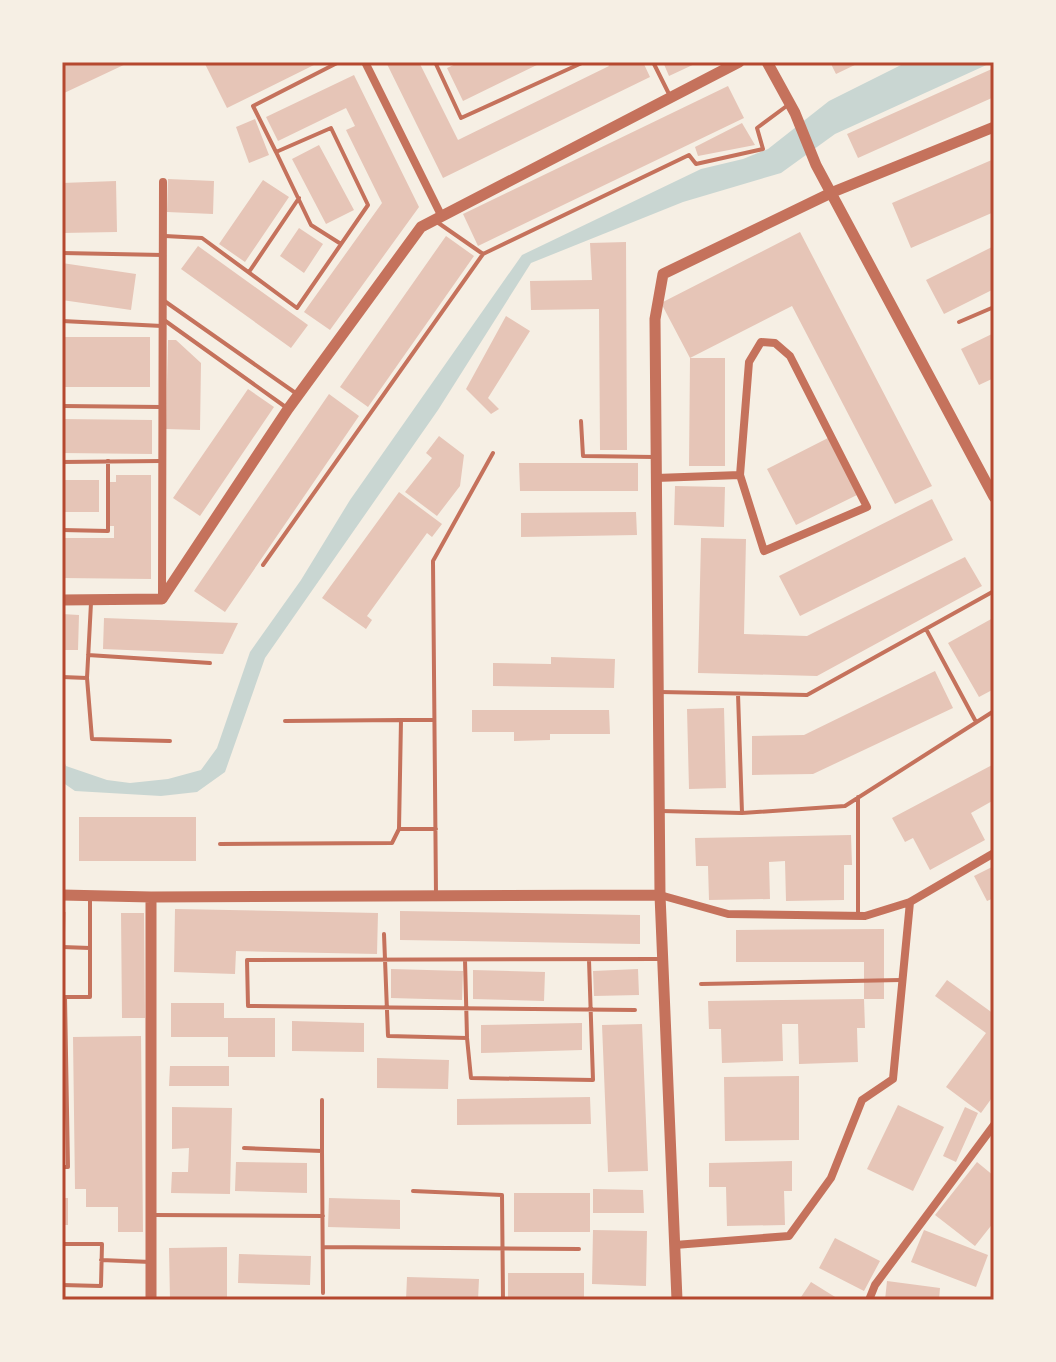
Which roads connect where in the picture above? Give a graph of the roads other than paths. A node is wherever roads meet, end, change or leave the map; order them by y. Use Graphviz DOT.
graph roads {
  1 [pos="339,62"];
  2 [pos="365,62"];
  3 [pos="435,62"];
  4 [pos="584,62"];
  5 [pos="653,62"];
  6 [pos="739,62"];
  7 [pos="767,62"];
  8 [pos="671,98"];
  9 [pos="793,108"];
  10 [pos="994,127"];
  11 [pos="276,152"];
  12 [pos="163,182"];
  13 [pos="833,192"];
  14 [pos="299,198"];
  15 [pos="438,219"];
  16 [pos="163,236"];
  17 [pos="341,244"];
  18 [pos="62,253"];
  19 [pos="483,254"];
  20 [pos="163,255"];
  21 [pos="249,272"];
  22 [pos="162,299"];
  23 [pos="994,307"];
  24 [pos="62,321"];
  25 [pos="162,322"];
  26 [pos="959,322"];
  27 [pos="299,395"];
  28 [pos="62,406"];
  29 [pos="161,407"];
  30 [pos="288,409"];
  31 [pos="581,421"];
  32 [pos="493,453"];
  33 [pos="656,457"];
  34 [pos="108,461"];
  35 [pos="161,461"];
  36 [pos="62,462"];
  37 [pos="740,475"];
  38 [pos="656,478"];
  39 [pos="994,497"];
  40 [pos="62,530"];
  41 [pos="263,565"];
  42 [pos="994,591"];
  43 [pos="162,599"];
  44 [pos="62,600"];
  45 [pos="91,600"];
  46 [pos="926,629"];
  47 [pos="88,655"];
  48 [pos="210,663"];
  49 [pos="62,677"];
  50 [pos="87,678"];
  51 [pos="658,692"];
  52 [pos="738,694"];
  53 [pos="994,711"];
  54 [pos="401,720"];
  55 [pos="435,720"];
  56 [pos="285,721"];
  57 [pos="977,722"];
  58 [pos="170,741"];
  59 [pos="858,797"];
  60 [pos="659,811"];
  61 [pos="742,813"];
  62 [pos="399,829"];
  63 [pos="436,829"];
  64 [pos="220,844"];
  65 [pos="994,853"];
  66 [pos="62,895"];
  67 [pos="90,895"];
  68 [pos="660,895"];
  69 [pos="436,896"];
  70 [pos="151,897"];
  71 [pos="910,902"];
  72 [pos="858,915"];
  73 [pos="384,934"];
  74 [pos="62,947"];
  75 [pos="90,948"];
  76 [pos="662,959"];
  77 [pos="385,960"];
  78 [pos="465,960"];
  79 [pos="589,960"];
  80 [pos="903,980"];
  81 [pos="701,984"];
  82 [pos="64,997"];
  83 [pos="386,1007"];
  84 [pos="467,1008"];
  85 [pos="590,1009"];
  86 [pos="635,1010"];
  87 [pos="467,1038"];
  88 [pos="64,1043"];
  89 [pos="322,1100"];
  90 [pos="64,1108"];
  91 [pos="994,1125"];
  92 [pos="244,1148"];
  93 [pos="322,1151"];
  94 [pos="62,1167"];
  95 [pos="413,1191"];
  96 [pos="151,1215"];
  97 [pos="323,1216"];
  98 [pos="62,1244"];
  99 [pos="675,1245"];
  100 [pos="323,1247"];
  101 [pos="579,1249"];
  102 [pos="503,1250"];
  103 [pos="101,1260"];
  104 [pos="151,1262"];
  105 [pos="62,1285"];
  106 [pos="323,1293"];
  107 [pos="151,1300"];
  108 [pos="503,1300"];
  109 [pos="677,1300"];
  110 [pos="869,1300"];
  1 -- 11 [label="lane"];
  2 -- 15 [label="street"];
  3 -- 4 [label="lane"];
  5 -- 8 [label="lane"];
  6 -- 8 [label="street"];
  7 -- 9 [label="street"];
  8 -- 15 [label="street"];
  9 -- 13 [label="street"];
  9 -- 19 [label="lane"];
  10 -- 13 [label="street"];
  11 -- 14 [label="lane"];
  11 -- 17 [label="lane"];
  12 -- 16 [label="street"];
  13 -- 33 [label="street"];
  13 -- 39 [label="street"];
  14 -- 17 [label="lane"];
  14 -- 21 [label="lane"];
  15 -- 19 [label="lane"];
  15 -- 27 [label="street"];
  16 -- 20 [label="street"];
  16 -- 21 [label="lane"];
  17 -- 21 [label="lane"];
  18 -- 20 [label="lane"];
  19 -- 41 [label="lane"];
  20 -- 22 [label="street"];
  22 -- 25 [label="street"];
  22 -- 27 [label="lane"];
  23 -- 26 [label="lane"];
  24 -- 25 [label="lane"];
  25 -- 29 [label="street"];
  25 -- 30 [label="lane"];
  27 -- 30 [label="street"];
  28 -- 29 [label="lane"];
  29 -- 35 [label="street"];
  30 -- 43 [label="street"];
  31 -- 33 [label="lane"];
  32 -- 55 [label="lane"];
  33 -- 38 [label="street"];
  34 -- 35 [label="lane"];
  34 -- 36 [label="lane"];
  34 -- 40 [label="lane"];
  35 -- 43 [label="street"];
  37 -- 37 [label="street"];
  37 -- 38 [label="street"];
  38 -- 51 [label="street"];
  42 -- 46 [label="lane"];
  43 -- 45 [label="street"];
  44 -- 45 [label="street"];
  45 -- 47 [label="lane"];
  46 -- 52 [label="lane"];
  46 -- 57 [label="lane"];
  47 -- 48 [label="lane"];
  47 -- 50 [label="lane"];
  49 -- 50 [label="lane"];
  50 -- 58 [label="lane"];
  51 -- 52 [label="lane"];
  51 -- 60 [label="street"];
  52 -- 61 [label="lane"];
  53 -- 57 [label="lane"];
  54 -- 55 [label="lane"];
  54 -- 56 [label="lane"];
  54 -- 62 [label="lane"];
  55 -- 63 [label="lane"];
  57 -- 59 [label="lane"];
  59 -- 61 [label="lane"];
  59 -- 72 [label="lane"];
  60 -- 61 [label="lane"];
  60 -- 68 [label="street"];
  62 -- 63 [label="lane"];
  62 -- 64 [label="lane"];
  63 -- 69 [label="lane"];
  65 -- 71 [label="street"];
  66 -- 67 [label="street"];
  67 -- 70 [label="street"];
  67 -- 75 [label="lane"];
  68 -- 69 [label="street"];
  68 -- 72 [label="street"];
  68 -- 76 [label="street"];
  69 -- 70 [label="street"];
  70 -- 96 [label="street"];
  71 -- 72 [label="street"];
  71 -- 80 [label="street"];
  73 -- 77 [label="lane"];
  74 -- 75 [label="lane"];
  75 -- 82 [label="lane"];
  76 -- 79 [label="lane"];
  76 -- 99 [label="street"];
  77 -- 78 [label="lane"];
  77 -- 83 [label="lane"];
  77 -- 83 [label="lane"];
  78 -- 79 [label="lane"];
  78 -- 84 [label="lane"];
  79 -- 85 [label="lane"];
  80 -- 81 [label="lane"];
  80 -- 99 [label="street"];
  82 -- 88 [label="lane"];
  83 -- 84 [label="lane"];
  83 -- 87 [label="lane"];
  84 -- 85 [label="lane"];
  84 -- 87 [label="lane"];
  85 -- 86 [label="lane"];
  85 -- 87 [label="lane"];
  88 -- 90 [label="lane"];
  89 -- 93 [label="lane"];
  90 -- 94 [label="lane"];
  91 -- 110 [label="street"];
  92 -- 93 [label="lane"];
  93 -- 97 [label="lane"];
  95 -- 102 [label="lane"];
  96 -- 97 [label="lane"];
  96 -- 104 [label="street"];
  97 -- 100 [label="lane"];
  98 -- 103 [label="lane"];
  99 -- 109 [label="street"];
  100 -- 102 [label="lane"];
  100 -- 106 [label="lane"];
  101 -- 102 [label="lane"];
  102 -- 108 [label="lane"];
  103 -- 104 [label="lane"];
  103 -- 105 [label="lane"];
  104 -- 107 [label="street"];
}
